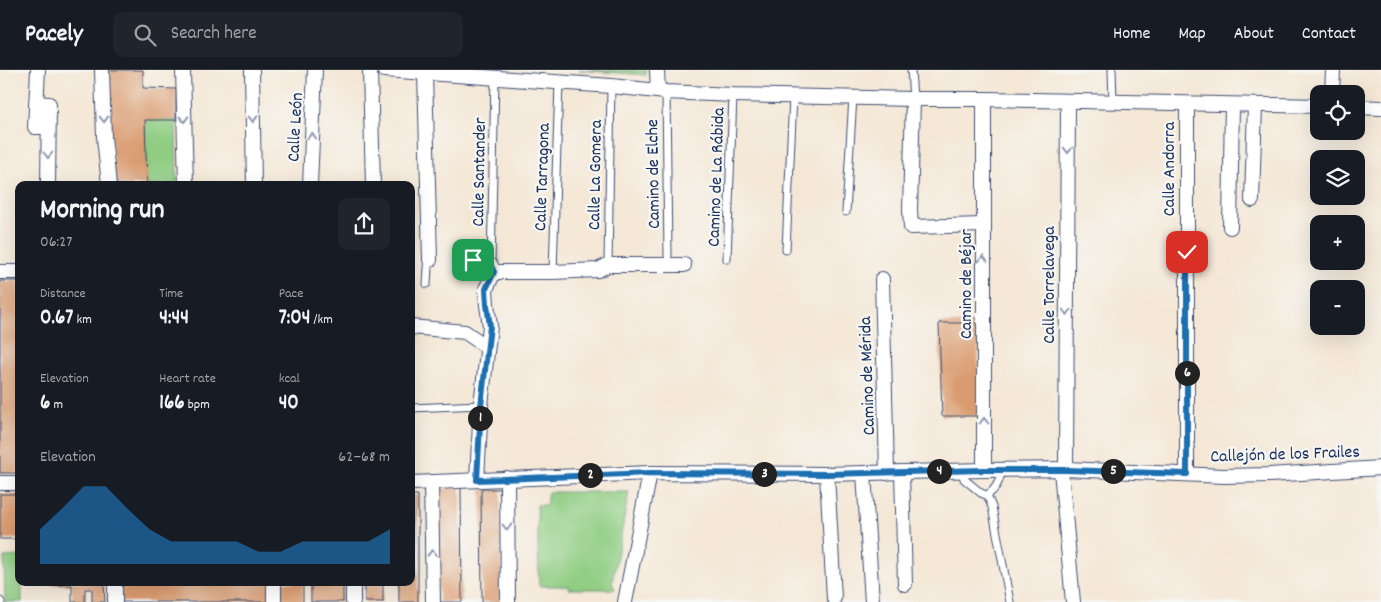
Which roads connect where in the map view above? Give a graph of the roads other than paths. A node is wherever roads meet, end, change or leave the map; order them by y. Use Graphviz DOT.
graph roads {
  1 [pos="38,70"];
  2 [pos="102,70"];
  3 [pos="183,70"];
  4 [pos="252,70"];
  5 [pos="315,70"];
  6 [pos="370,70"];
  7 [pos="384,70"];
  8 [pos="657,70"];
  9 [pos="911,70"];
  10 [pos="1112,70"];
  11 [pos="1333,70"];
  12 [pos="441,72"];
  13 [pos="425,73"];
  14 [pos="526,75"];
  15 [pos="495,78"];
  16 [pos="559,82"];
  17 [pos="1332,85"];
  18 [pos="611,86"];
  19 [pos="662,92"];
  20 [pos="734,95"];
  21 [pos="793,96"];
  22 [pos="853,97"];
  23 [pos="913,99"];
  24 [pos="984,99"];
  25 [pos="1068,101"];
  26 [pos="1113,102"];
  27 [pos="1187,104"];
  28 [pos="1232,105"];
  29 [pos="1255,105"];
  30 [pos="1310,106"];
  31 [pos="1365,107"];
  32 [pos="1381,108"];
  33 [pos="48,181"];
  34 [pos="109,181"];
  35 [pos="186,181"];
  36 [pos="254,181"];
  37 [pos="310,181"];
  38 [pos="373,181"];
  39 [pos="1252,200"];
  40 [pos="846,212"];
  41 [pos="983,225"];
  42 [pos="1230,227"];
  43 [pos="786,250"];
  44 [pos="668,256"];
  45 [pos="430,260"];
  46 [pos="473,260"];
  47 [pos="727,260"];
  48 [pos="608,265"];
  49 [pos="684,265"];
  50 [pos="492,269"];
  51 [pos="0,272"];
  52 [pos="15,272"];
  53 [pos="553,272"];
  54 [pos="882,279"];
  55 [pos="427,284"];
  56 [pos="415,328"];
  57 [pos="487,347"];
  58 [pos="481,406"];
  59 [pos="415,408"];
  60 [pos="1381,468"];
  61 [pos="984,470"];
  62 [pos="1001,470"];
  63 [pos="1063,470"];
  64 [pos="962,471"];
  65 [pos="902,472"];
  66 [pos="650,473"];
  67 [pos="864,473"];
  68 [pos="887,473"];
  69 [pos="827,474"];
  70 [pos="1187,474"];
  71 [pos="507,478"];
  72 [pos="477,480"];
  73 [pos="431,482"];
  74 [pos="0,483"];
  75 [pos="15,483"];
  76 [pos="415,483"];
  77 [pos="987,495"];
  78 [pos="906,584"];
  79 [pos="115,586"];
  80 [pos="274,586"];
  81 [pos="352,586"];
  82 [pos="834,598"];
  83 [pos="115,602"];
  84 [pos="274,602"];
  85 [pos="353,602"];
  86 [pos="433,602"];
  87 [pos="508,602"];
  88 [pos="625,602"];
  89 [pos="872,602"];
  90 [pos="1010,602"];
  91 [pos="1073,602"];
  1 -- 33 [label="street, one-way"];
  2 -- 34 [label="street, one-way"];
  3 -- 35 [label="street, one-way"];
  4 -- 36 [label="street, one-way"];
  37 -- 5 [label="street, Calle León, one-way"];
  6 -- 38 [label="street"];
  7 -- 13 [label="street"];
  8 -- 19 [label="street"];
  9 -- 23 [label="lane"];
  10 -- 26 [label="lane"];
  11 -- 17 [label="street"];
  12 -- 13 [label="street"];
  12 -- 15 [label="street"];
  13 -- 45 [label="street"];
  14 -- 15 [label="street"];
  14 -- 16 [label="street"];
  15 -- 50 [label="lane, Calle Santander"];
  16 -- 18 [label="street"];
  16 -- 53 [label="lane, Calle Tarragona"];
  18 -- 19 [label="street"];
  18 -- 48 [label="lane, Calle La Gomera"];
  19 -- 20 [label="street"];
  19 -- 44 [label="lane, Camino de Elche"];
  20 -- 21 [label="street"];
  20 -- 47 [label="lane, Camino de La Rábida"];
  21 -- 22 [label="street"];
  21 -- 43 [label="lane"];
  22 -- 23 [label="street"];
  22 -- 40 [label="lane"];
  23 -- 24 [label="street"];
  23 -- 41 [label="street"];
  24 -- 25 [label="street"];
  24 -- 41 [label="street, Camino de Béjar"];
  25 -- 26 [label="street"];
  25 -- 63 [label="street, Calle Torrelavega, one-way"];
  26 -- 27 [label="street"];
  27 -- 28 [label="street"];
  27 -- 70 [label="street, Calle Andorra"];
  28 -- 29 [label="street"];
  28 -- 42 [label="street"];
  29 -- 30 [label="street"];
  29 -- 39 [label="street"];
  31 -- 32 [label="street"];
  61 -- 41 [label="street, Camino de Béjar, one-way"];
  45 -- 55 [label="lane"];
  46 -- 50 [label="street"];
  48 -- 49 [label="street"];
  48 -- 53 [label="street"];
  50 -- 53 [label="street"];
  50 -- 57 [label="street"];
  51 -- 52 [label="street"];
  54 -- 68 [label="street, Camino de Mérida"];
  56 -- 57 [label="street"];
  57 -- 58 [label="street"];
  58 -- 59 [label="lane"];
  58 -- 72 [label="street"];
  60 -- 70 [label="street, Callejón de los Frailes"];
  61 -- 62 [label="street, Callejón de los Frailes"];
  61 -- 64 [label="street, Callejón de los Frailes"];
  62 -- 63 [label="street, Callejón de los Frailes"];
  62 -- 77 [label="lane"];
  63 -- 70 [label="street, Callejón de los Frailes"];
  63 -- 91 [label="street, Calle Torrelavega"];
  64 -- 65 [label="street, Callejón de los Frailes"];
  64 -- 77 [label="lane"];
  65 -- 68 [label="street, Callejón de los Frailes"];
  65 -- 78 [label="street"];
  66 -- 69 [label="street, Callejón de los Frailes"];
  66 -- 71 [label="street, Callejón de los Frailes"];
  66 -- 88 [label="street"];
  67 -- 68 [label="street, Callejón de los Frailes"];
  67 -- 69 [label="street, Callejón de los Frailes"];
  67 -- 89 [label="street"];
  69 -- 82 [label="street"];
  71 -- 72 [label="street, Callejón de los Frailes"];
  71 -- 87 [label="street, one-way"];
  72 -- 73 [label="street, Callejón de los Frailes"];
  73 -- 76 [label="street, Callejón de los Frailes"];
  86 -- 73 [label="street, one-way"];
  74 -- 75 [label="street"];
  77 -- 90 [label="lane"];
  79 -- 83 [label="street"];
  80 -- 84 [label="street"];
  81 -- 85 [label="street"];
}
